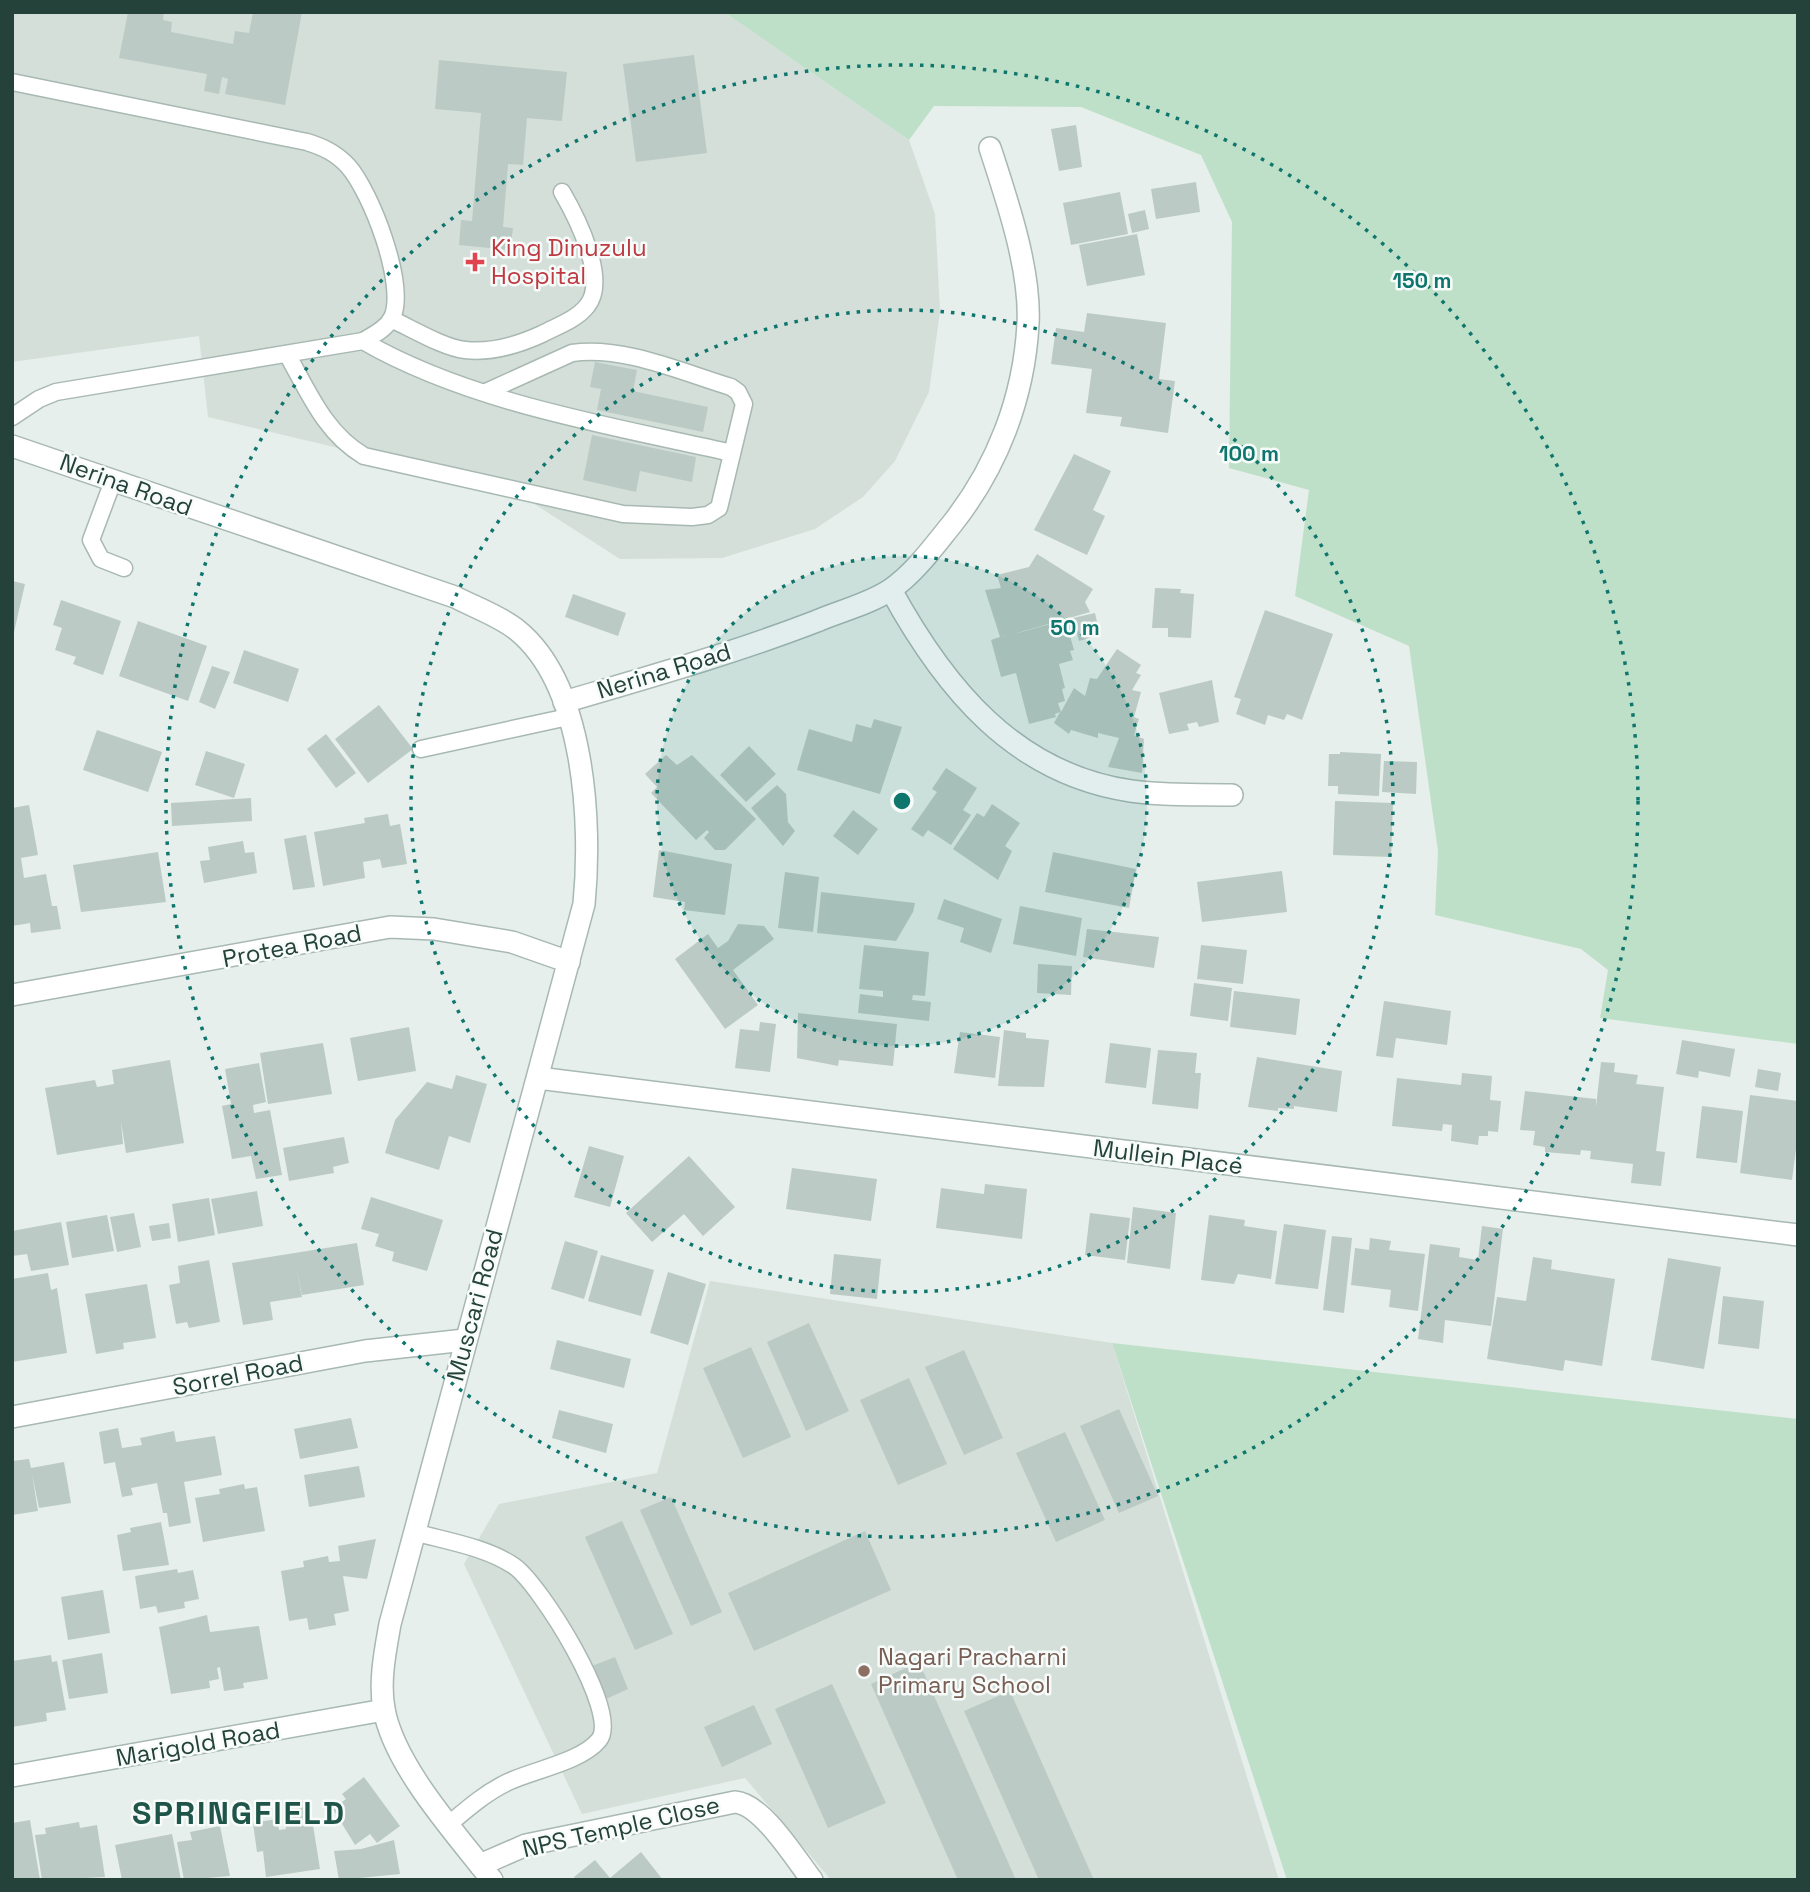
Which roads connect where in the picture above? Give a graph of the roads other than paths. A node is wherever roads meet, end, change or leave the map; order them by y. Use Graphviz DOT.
graph roads {
  1 [pos="12,82"];
  2 [pos="990,148"];
  3 [pos="562,192"];
  4 [pos="391,319"];
  5 [pos="363,341"];
  6 [pos="288,354"];
  7 [pos="486,392"];
  8 [pos="12,417"];
  9 [pos="12,446"];
  10 [pos="732,453"];
  11 [pos="113,481"];
  12 [pos="124,568"];
  13 [pos="891,590"];
  14 [pos="566,709"];
  15 [pos="421,748"];
  16 [pos="1232,795"];
  17 [pos="569,962"];
  18 [pos="12,995"];
  19 [pos="538,1078"];
  20 [pos="1798,1235"];
  21 [pos="465,1340"];
  22 [pos="12,1417"];
  23 [pos="414,1532"];
  24 [pos="384,1710"];
  25 [pos="12,1776"];
  26 [pos="448,1825"];
  27 [pos="486,1872"];
  28 [pos="812,1880"];
  1 -- 4 [label="lane"];
  2 -- 13 [label="street, Nerina Road"];
  3 -- 4 [label="lane"];
  4 -- 5 [label="lane"];
  5 -- 6 [label="lane"];
  5 -- 7 [label="lane"];
  6 -- 8 [label="lane"];
  6 -- 10 [label="lane"];
  7 -- 10 [label="lane"];
  7 -- 10 [label="lane"];
  9 -- 11 [label="street, Nerina Road"];
  11 -- 12 [label="lane"];
  11 -- 14 [label="street, Nerina Road"];
  13 -- 14 [label="street, Nerina Road"];
  13 -- 16 [label="street"];
  14 -- 15 [label="lane"];
  14 -- 17 [label="street, Muscari Road"];
  17 -- 18 [label="street, Protea Road"];
  17 -- 19 [label="street, Muscari Road"];
  19 -- 20 [label="street, Mullein Place"];
  19 -- 21 [label="street, Muscari Road"];
  21 -- 22 [label="street, Sorrel Road"];
  21 -- 23 [label="street, Muscari Road"];
  23 -- 24 [label="street, Muscari Road"];
  23 -- 26 [label="lane"];
  24 -- 25 [label="street, Marigold Road"];
  24 -- 26 [label="street, Muscari Road"];
  26 -- 27 [label="street, Muscari Road"];
  27 -- 28 [label="street, NPS Temple Close"];
}
